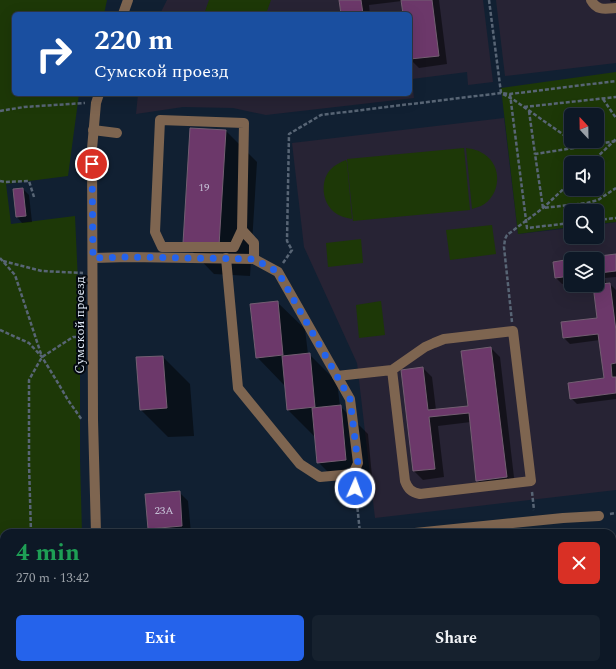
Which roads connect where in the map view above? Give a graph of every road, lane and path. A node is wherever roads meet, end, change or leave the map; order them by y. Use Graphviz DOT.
graph roads {
  1 [pos="128,0"];
  2 [pos="489,0"];
  3 [pos="591,0"];
  4 [pos="616,8"];
  5 [pos="124,12"];
  6 [pos="616,81"];
  7 [pos="501,93"];
  8 [pos="510,94"];
  9 [pos="616,97"];
  10 [pos="97,98"];
  11 [pos="510,98"];
  12 [pos="603,99"];
  13 [pos="524,107"];
  14 [pos="529,110"];
  15 [pos="0,111"];
  16 [pos="616,118"];
  17 [pos="94,130"];
  18 [pos="117,133"];
  19 [pos="564,135"];
  20 [pos="615,140"];
  21 [pos="607,142"];
  22 [pos="604,143"];
  23 [pos="616,145"];
  24 [pos="574,148"];
  25 [pos="535,154"];
  26 [pos="598,156"];
  27 [pos="0,181"];
  28 [pos="564,188"];
  29 [pos="616,188"];
  30 [pos="34,197"];
  31 [pos="543,208"];
  32 [pos="616,218"];
  33 [pos="604,219"];
  34 [pos="526,220"];
  35 [pos="564,224"];
  36 [pos="242,230"];
  37 [pos="0,258"];
  38 [pos="93,258"];
  39 [pos="226,258"];
  40 [pos="254,259"];
  41 [pos="3,261"];
  42 [pos="93,272"];
  43 [pos="278,272"];
  44 [pos="0,330"];
  45 [pos="514,331"];
  46 [pos="93,336"];
  47 [pos="42,357"];
  48 [pos="392,370"];
  49 [pos="337,376"];
  50 [pos="82,420"];
  51 [pos="354,474"];
  52 [pos="599,516"];
  53 [pos="31,529"];
  54 [pos="96,529"];
  55 [pos="360,529"];
  56 [pos="454,529"];
  1 -- 5 [label="street"];
  2 -- 7 [label="path"];
  3 -- 4 [label="street"];
  6 -- 8 [label="path"];
  7 -- 8 [label="path"];
  7 -- 11 [label="path"];
  7 -- 43 [label="path"];
  8 -- 11 [label="path"];
  9 -- 12 [label="path"];
  10 -- 15 [label="path"];
  10 -- 17 [label="street, Сумской проезд"];
  11 -- 13 [label="path"];
  11 -- 34 [label="path"];
  12 -- 13 [label="path"];
  12 -- 16 [label="path"];
  13 -- 14 [label="path"];
  14 -- 19 [label="path"];
  14 -- 25 [label="path"];
  17 -- 18 [label="street"];
  17 -- 38 [label="street, Сумской проезд"];
  20 -- 21 [label="path"];
  20 -- 26 [label="path"];
  21 -- 22 [label="path"];
  21 -- 23 [label="path"];
  24 -- 25 [label="path"];
  25 -- 31 [label="path"];
  27 -- 30 [label="path"];
  28 -- 31 [label="path"];
  29 -- 31 [label="path"];
  31 -- 34 [label="path"];
  32 -- 33 [label="path"];
  34 -- 35 [label="path"];
  34 -- 45 [label="path"];
  36 -- 36 [label="street"];
  36 -- 40 [label="street"];
  37 -- 41 [label="path"];
  38 -- 39 [label="street"];
  38 -- 42 [label="street, Сумской проезд"];
  39 -- 40 [label="street"];
  39 -- 51 [label="street"];
  40 -- 43 [label="street"];
  41 -- 42 [label="path"];
  41 -- 47 [label="path"];
  42 -- 46 [label="street, Сумской проезд"];
  43 -- 49 [label="street"];
  44 -- 47 [label="path"];
  45 -- 48 [label="street"];
  45 -- 48 [label="street"];
  46 -- 47 [label="path"];
  46 -- 54 [label="street, Сумской проезд"];
  47 -- 50 [label="path"];
  47 -- 53 [label="path"];
  48 -- 49 [label="street"];
  49 -- 51 [label="street"];
  51 -- 55 [label="path"];
  52 -- 56 [label="street"];
}
